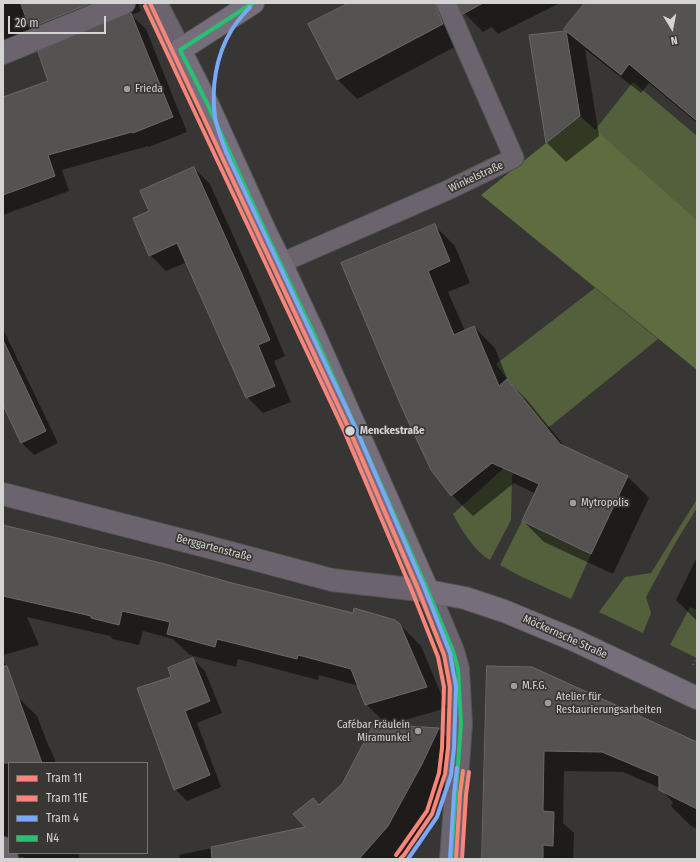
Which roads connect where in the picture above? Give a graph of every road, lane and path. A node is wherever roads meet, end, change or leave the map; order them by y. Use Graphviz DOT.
graph roads {
  1 [pos="124,3"];
  2 [pos="156,3"];
  3 [pos="253,3"];
  4 [pos="446,3"];
  5 [pos="180,50"];
  6 [pos="3,53"];
  7 [pos="282,263"];
  8 [pos="3,494"];
  9 [pos="428,591"];
  10 [pos="697,656"];
  11 [pos="693,665"];
  12 [pos="697,698"];
  13 [pos="3,848"];
  14 [pos="448,857"];
  15 [pos="7,859"];
  1 -- 6 [label="street"];
  2 -- 5 [label="street"];
  3 -- 5 [label="main road"];
  4 -- 7 [label="lane, Winkelstraße"];
  5 -- 7 [label="main road"];
  7 -- 9 [label="main road"];
  8 -- 9 [label="street, Berggartenstraße"];
  9 -- 12 [label="main road, Möckernsche Straße"];
  9 -- 14 [label="street"];
  10 -- 11 [label="path"];
  13 -- 15 [label="street"];
}
